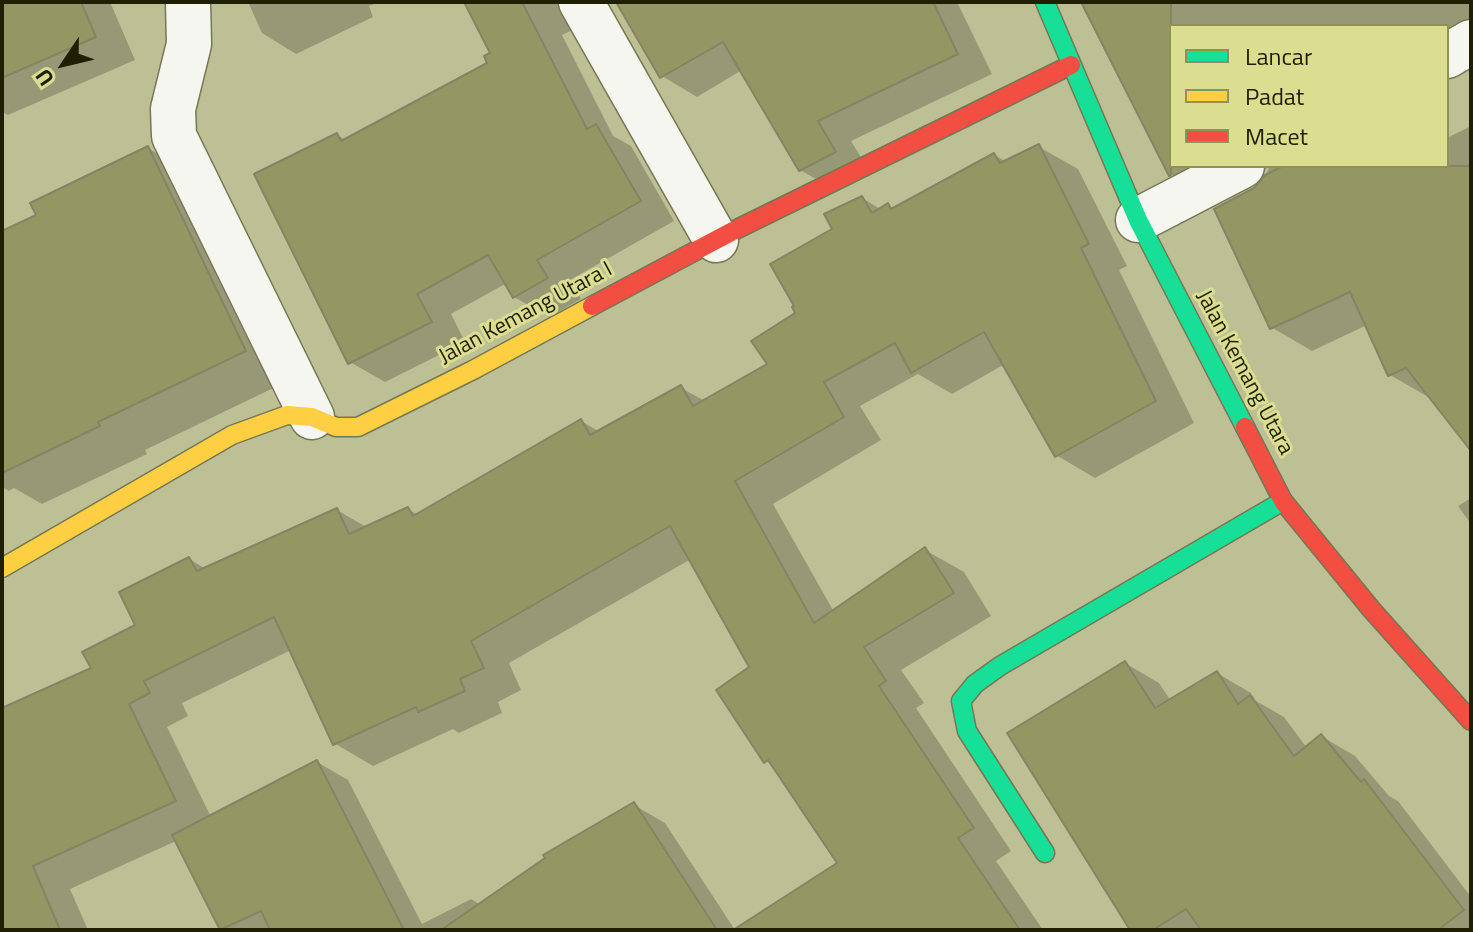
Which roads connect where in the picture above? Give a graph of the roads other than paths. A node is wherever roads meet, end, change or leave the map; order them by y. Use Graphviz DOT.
graph roads {
  1 [pos="188,2"];
  2 [pos="581,2"];
  3 [pos="1045,2"];
  4 [pos="1471,42"];
  5 [pos="1449,55"];
  6 [pos="1071,65"];
  7 [pos="1238,168"];
  8 [pos="1138,220"];
  9 [pos="716,240"];
  10 [pos="312,417"];
  11 [pos="1283,501"];
  12 [pos="2,568"];
  13 [pos="1471,721"];
  14 [pos="1045,853"];
  1 -- 10 [label="street"];
  2 -- 9 [label="street"];
  3 -- 6 [label="street, Jalan Kemang Utara"];
  4 -- 5 [label="street"];
  6 -- 8 [label="street, Jalan Kemang Utara"];
  6 -- 9 [label="street, Jalan Kemang Utara I"];
  7 -- 8 [label="street"];
  8 -- 11 [label="street, Jalan Kemang Utara"];
  9 -- 10 [label="street, Jalan Kemang Utara I"];
  10 -- 12 [label="street, Jalan Kemang Utara I"];
  11 -- 13 [label="street, Jalan Kemang Utara"];
  11 -- 14 [label="street"];
}
